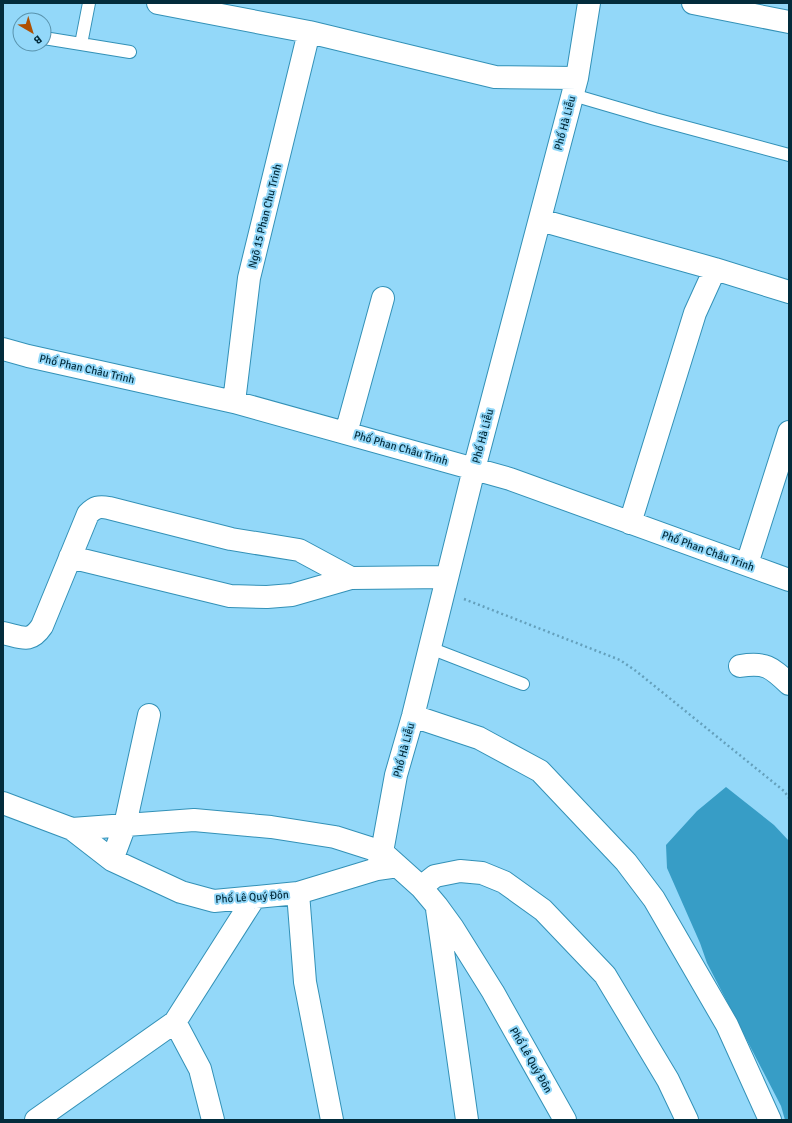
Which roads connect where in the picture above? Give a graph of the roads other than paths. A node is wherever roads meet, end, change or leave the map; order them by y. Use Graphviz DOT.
graph roads {
  1 [pos="89,3"];
  2 [pos="158,3"];
  3 [pos="589,3"];
  4 [pos="693,3"];
  5 [pos="197,7"];
  6 [pos="789,22"];
  7 [pos="309,32"];
  8 [pos="52,39"];
  9 [pos="81,44"];
  10 [pos="130,52"];
  11 [pos="575,86"];
  12 [pos="789,154"];
  13 [pos="540,220"];
  14 [pos="715,269"];
  15 [pos="789,292"];
  16 [pos="383,298"];
  17 [pos="3,349"];
  18 [pos="234,402"];
  19 [pos="789,432"];
  20 [pos="346,433"];
  21 [pos="474,469"];
  22 [pos="630,523"];
  23 [pos="70,557"];
  24 [pos="747,564"];
  25 [pos="351,578"];
  26 [pos="789,580"];
  27 [pos="446,584"];
  28 [pos="3,633"];
  29 [pos="430,648"];
  30 [pos="740,666"];
  31 [pos="522,684"];
  32 [pos="789,684"];
  33 [pos="149,715"];
  34 [pos="413,716"];
  35 [pos="3,803"];
  36 [pos="125,825"];
  37 [pos="72,829"];
  38 [pos="112,860"];
  39 [pos="379,860"];
  40 [pos="421,887"];
  41 [pos="298,893"];
  42 [pos="254,898"];
  43 [pos="437,906"];
  44 [pos="175,1022"];
  45 [pos="36,1120"];
  46 [pos="213,1120"];
  47 [pos="332,1120"];
  48 [pos="466,1120"];
  49 [pos="565,1120"];
  50 [pos="687,1120"];
  51 [pos="770,1120"];
  1 -- 9 [label="lane"];
  2 -- 5 [label="street"];
  3 -- 11 [label="street, Phố Hà Liễu"];
  4 -- 6 [label="street"];
  5 -- 7 [label="street"];
  7 -- 11 [label="street"];
  7 -- 18 [label="street, Ngõ 15 Phan Chu Trinh"];
  8 -- 9 [label="lane"];
  9 -- 10 [label="lane"];
  11 -- 12 [label="lane"];
  11 -- 13 [label="street, Phố Hà Liễu"];
  13 -- 14 [label="street"];
  13 -- 21 [label="street, Phố Hà Liễu"];
  14 -- 15 [label="street"];
  14 -- 22 [label="street"];
  16 -- 20 [label="street"];
  17 -- 18 [label="street, Phố Phan Châu Trinh"];
  18 -- 20 [label="street, Phố Phan Châu Trinh"];
  19 -- 24 [label="street"];
  20 -- 21 [label="street, Phố Phan Châu Trinh"];
  21 -- 22 [label="street, Phố Phan Châu Trinh"];
  21 -- 27 [label="street, Phố Hà Liễu"];
  22 -- 24 [label="street, Phố Phan Châu Trinh"];
  23 -- 25 [label="street"];
  23 -- 25 [label="street"];
  23 -- 28 [label="street"];
  24 -- 26 [label="street, Phố Phan Châu Trinh"];
  25 -- 27 [label="street"];
  27 -- 29 [label="street, Phố Hà Liễu"];
  29 -- 31 [label="lane"];
  29 -- 34 [label="street, Phố Hà Liễu"];
  30 -- 32 [label="street"];
  33 -- 36 [label="street"];
  34 -- 39 [label="street, Phố Hà Liễu"];
  34 -- 51 [label="street"];
  35 -- 37 [label="street, Phố Lê Quý Đôn"];
  36 -- 37 [label="street, Phố Lê Quý Đôn"];
  36 -- 38 [label="street"];
  36 -- 39 [label="street, Phố Lê Quý Đôn"];
  37 -- 38 [label="street, Phố Lê Quý Đôn"];
  38 -- 42 [label="street, Phố Lê Quý Đôn"];
  39 -- 40 [label="street, Phố Lê Quý Đôn"];
  39 -- 41 [label="street, Phố Lê Quý Đôn"];
  40 -- 43 [label="street, Phố Lê Quý Đôn"];
  40 -- 50 [label="street"];
  41 -- 42 [label="street, Phố Lê Quý Đôn"];
  41 -- 47 [label="street"];
  42 -- 44 [label="street"];
  43 -- 48 [label="street"];
  43 -- 49 [label="street, Phố Lê Quý Đôn"];
  44 -- 45 [label="street"];
  44 -- 46 [label="street"];
}
